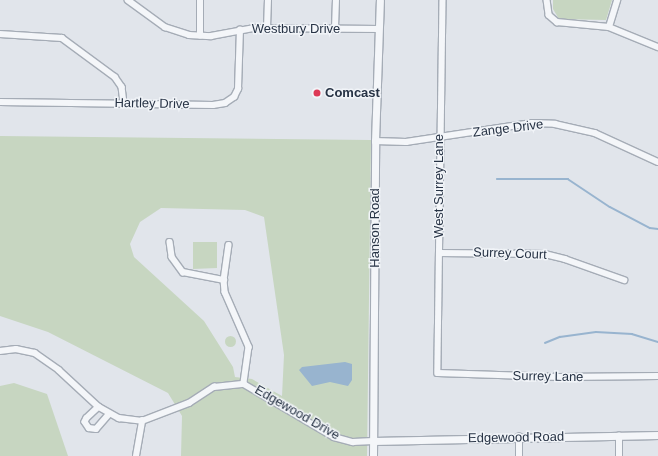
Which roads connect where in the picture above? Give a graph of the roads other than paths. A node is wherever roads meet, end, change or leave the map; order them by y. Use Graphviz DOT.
graph roads {
  1 [pos="128,0"];
  2 [pos="200,0"];
  3 [pos="268,0"];
  4 [pos="336,0"];
  5 [pos="380,0"];
  6 [pos="443,0"];
  7 [pos="548,0"];
  8 [pos="617,0"];
  9 [pos="609,27"];
  10 [pos="267,28"];
  11 [pos="335,28"];
  12 [pos="379,29"];
  13 [pos="240,30"];
  14 [pos="0,34"];
  15 [pos="200,36"];
  16 [pos="658,47"];
  17 [pos="0,102"];
  18 [pos="124,103"];
  19 [pos="440,139"];
  20 [pos="375,141"];
  21 [pos="658,162"];
  22 [pos="170,242"];
  23 [pos="229,245"];
  24 [pos="439,253"];
  25 [pos="224,280"];
  26 [pos="624,280"];
  27 [pos="0,351"];
  28 [pos="438,373"];
  29 [pos="658,376"];
  30 [pos="244,384"];
  31 [pos="99,407"];
  32 [pos="109,414"];
  33 [pos="142,421"];
  34 [pos="658,435"];
  35 [pos="619,436"];
  36 [pos="519,437"];
  37 [pos="373,441"];
  38 [pos="136,456"];
  39 [pos="373,456"];
  40 [pos="519,456"];
  41 [pos="619,456"];
  1 -- 15 [label="street, Westbury Drive"];
  2 -- 15 [label="street"];
  3 -- 10 [label="street"];
  4 -- 11 [label="street"];
  5 -- 12 [label="street, Hanson Road"];
  6 -- 19 [label="street, West Surrey Lane"];
  7 -- 9 [label="street"];
  8 -- 9 [label="street"];
  9 -- 16 [label="street"];
  10 -- 11 [label="street, Westbury Drive"];
  10 -- 13 [label="street, Westbury Drive"];
  11 -- 12 [label="street, Westbury Drive"];
  12 -- 20 [label="street, Hanson Road"];
  13 -- 15 [label="street, Westbury Drive"];
  13 -- 18 [label="street, Hartley Drive"];
  14 -- 18 [label="street"];
  17 -- 18 [label="street, Hartley Drive"];
  19 -- 20 [label="street, Zange Drive"];
  19 -- 21 [label="street, Zange Drive"];
  19 -- 24 [label="street, West Surrey Lane"];
  20 -- 37 [label="street, Hanson Road"];
  22 -- 25 [label="street"];
  23 -- 25 [label="street"];
  24 -- 26 [label="street, Surrey Court"];
  24 -- 28 [label="street, West Surrey Lane"];
  25 -- 30 [label="street"];
  27 -- 31 [label="street"];
  28 -- 29 [label="street, Surrey Lane"];
  30 -- 33 [label="street"];
  30 -- 37 [label="street, Edgewood Drive"];
  31 -- 32 [label="street"];
  31 -- 32 [label="street"];
  32 -- 33 [label="street"];
  33 -- 38 [label="street"];
  34 -- 35 [label="street, Edgewood Road"];
  35 -- 36 [label="street, Edgewood Road"];
  35 -- 41 [label="street"];
  36 -- 37 [label="street, Edgewood Road"];
  36 -- 40 [label="street"];
  37 -- 39 [label="street, Hanson Road"];
}
